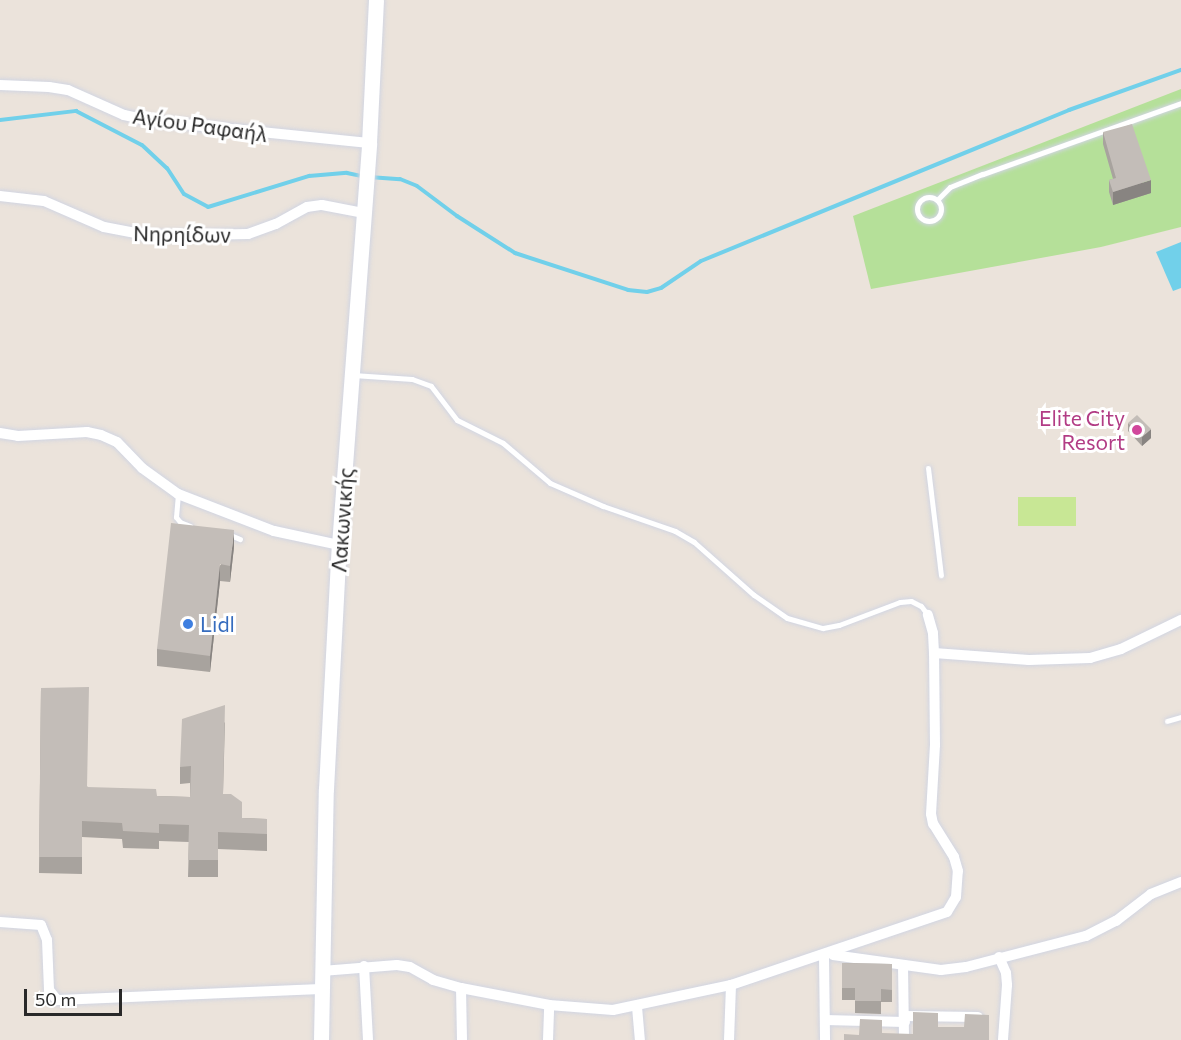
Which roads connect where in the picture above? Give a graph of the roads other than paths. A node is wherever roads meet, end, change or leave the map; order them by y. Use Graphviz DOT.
graph roads {
  1 [pos="375,0"];
  2 [pos="0,85"];
  3 [pos="1181,103"];
  4 [pos="369,143"];
  5 [pos="0,196"];
  6 [pos="937,200"];
  7 [pos="364,211"];
  8 [pos="352,375"];
  9 [pos="0,433"];
  10 [pos="928,468"];
  11 [pos="178,494"];
  12 [pos="195,527"];
  13 [pos="225,533"];
  14 [pos="240,539"];
  15 [pos="339,545"];
  16 [pos="941,575"];
  17 [pos="928,615"];
  18 [pos="1181,620"];
  19 [pos="934,653"];
  20 [pos="1181,717"];
  21 [pos="1167,721"];
  22 [pos="1181,882"];
  23 [pos="0,922"];
  24 [pos="824,955"];
  25 [pos="999,957"];
  26 [pos="903,965"];
  27 [pos="364,966"];
  28 [pos="322,971"];
  29 [pos="731,985"];
  30 [pos="322,988"];
  31 [pos="461,988"];
  32 [pos="549,1005"];
  33 [pos="637,1007"];
  34 [pos="982,1017"];
  35 [pos="905,1019"];
  36 [pos="825,1020"];
  37 [pos="321,1040"];
  38 [pos="368,1040"];
  39 [pos="462,1040"];
  40 [pos="548,1040"];
  41 [pos="640,1040"];
  42 [pos="729,1040"];
  43 [pos="825,1040"];
  44 [pos="904,1040"];
  45 [pos="1003,1040"];
  1 -- 4 [label="main road, Λακωνικής"];
  2 -- 4 [label="street, Αγίου Ραφαήλ"];
  3 -- 6 [label="lane"];
  4 -- 7 [label="main road, Λακωνικής"];
  5 -- 7 [label="street, Νηρηίδων"];
  6 -- 6 [label="lane"];
  7 -- 8 [label="main road, Λακωνικής"];
  8 -- 15 [label="main road, Λακωνικής"];
  8 -- 17 [label="lane"];
  9 -- 11 [label="street"];
  10 -- 16 [label="lane"];
  11 -- 12 [label="lane"];
  11 -- 15 [label="street"];
  13 -- 14 [label="lane"];
  15 -- 28 [label="main road, Λακωνικής"];
  17 -- 19 [label="street"];
  18 -- 19 [label="street"];
  19 -- 24 [label="street"];
  20 -- 21 [label="lane"];
  22 -- 25 [label="street"];
  23 -- 30 [label="street"];
  24 -- 26 [label="street"];
  24 -- 29 [label="street"];
  24 -- 36 [label="street"];
  25 -- 26 [label="street"];
  25 -- 45 [label="street"];
  26 -- 35 [label="street"];
  27 -- 28 [label="street"];
  27 -- 31 [label="street"];
  27 -- 38 [label="street"];
  28 -- 30 [label="main road, Λακωνικής"];
  29 -- 33 [label="street"];
  29 -- 42 [label="street"];
  30 -- 37 [label="main road, Λακωνικής"];
  31 -- 32 [label="street"];
  31 -- 39 [label="street"];
  32 -- 33 [label="street"];
  32 -- 40 [label="street"];
  33 -- 41 [label="street"];
  34 -- 35 [label="street"];
  35 -- 36 [label="street"];
  35 -- 44 [label="street"];
  36 -- 43 [label="street"];
}
